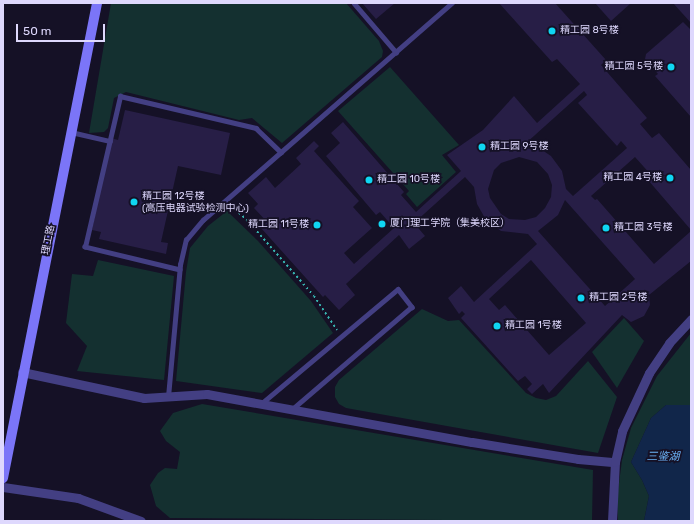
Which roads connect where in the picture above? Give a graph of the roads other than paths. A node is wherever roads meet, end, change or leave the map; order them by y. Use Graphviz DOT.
graph roads {
  1 [pos="97,3"];
  2 [pos="354,3"];
  3 [pos="452,3"];
  4 [pos="396,52"];
  5 [pos="71,132"];
  6 [pos="110,141"];
  7 [pos="282,152"];
  8 [pos="180,270"];
  9 [pos="691,318"];
  10 [pos="22,372"];
  11 [pos="168,397"];
  12 [pos="261,404"];
  13 [pos="292,410"];
  14 [pos="615,462"];
  15 [pos="3,478"];
  16 [pos="3,487"];
  17 [pos="141,521"];
  18 [pos="612,521"];
  1 -- 5 [label="street, 理工路"];
  2 -- 4 [label="lane"];
  3 -- 4 [label="lane"];
  4 -- 7 [label="lane"];
  5 -- 6 [label="lane"];
  5 -- 10 [label="street, 理工路"];
  6 -- 7 [label="lane"];
  6 -- 8 [label="lane"];
  7 -- 8 [label="lane"];
  8 -- 11 [label="lane"];
  9 -- 14 [label="street"];
  10 -- 11 [label="street"];
  10 -- 15 [label="street, 理工路"];
  11 -- 12 [label="street"];
  12 -- 13 [label="street"];
  12 -- 13 [label="lane"];
  13 -- 14 [label="street"];
  14 -- 18 [label="street"];
  16 -- 17 [label="street"];
}
